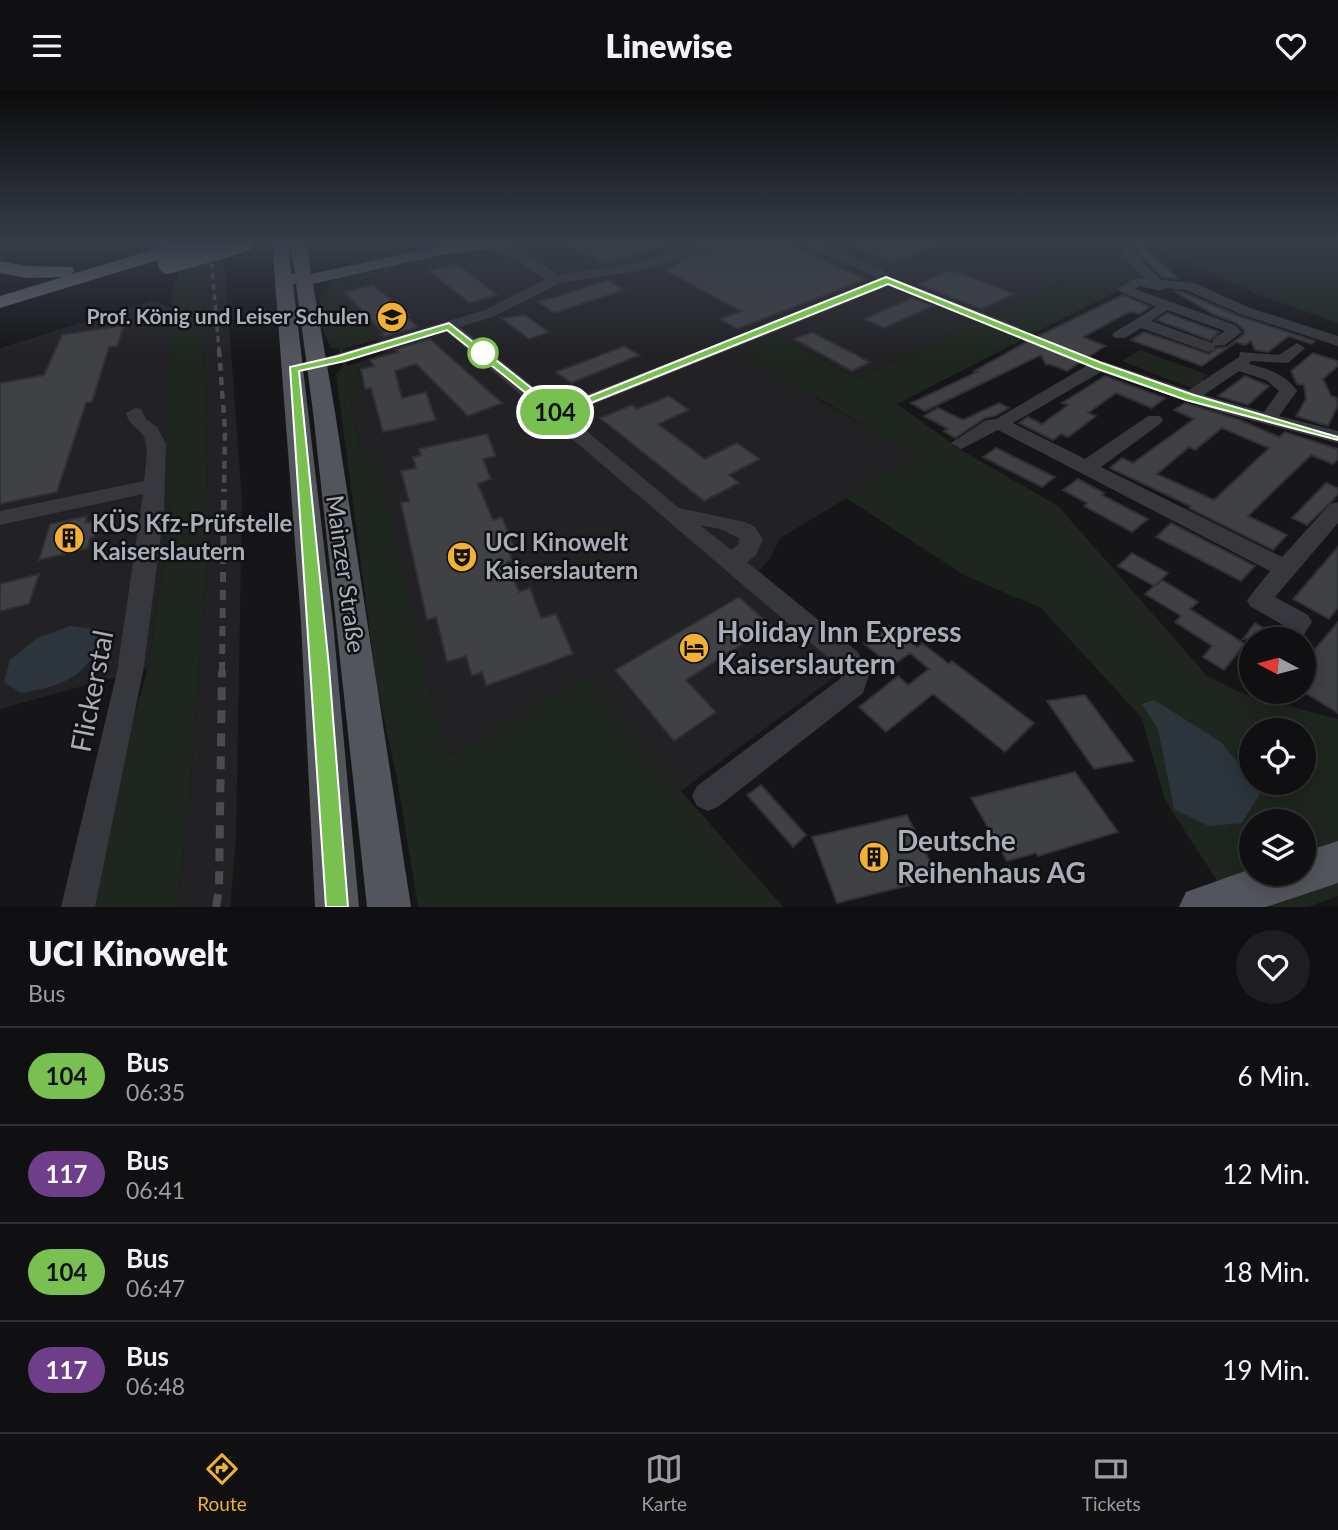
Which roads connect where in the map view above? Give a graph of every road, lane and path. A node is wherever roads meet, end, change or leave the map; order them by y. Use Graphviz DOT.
graph roads {
  1 [pos="83,280"];
  2 [pos="97,280"];
  3 [pos="302,280"];
  4 [pos="307,280"];
  5 [pos="554,280"];
  6 [pos="886,280"];
  7 [pos="1154,280"];
  8 [pos="299,281"];
  9 [pos="1157,283"];
  10 [pos="0,304"];
  11 [pos="1160,310"];
  12 [pos="1183,312"];
  13 [pos="0,314"];
  14 [pos="1139,323"];
  15 [pos="449,326"];
  16 [pos="1014,330"];
  17 [pos="1120,335"];
  18 [pos="1338,341"];
  19 [pos="1213,345"];
  20 [pos="1297,348"];
  21 [pos="1242,360"];
  22 [pos="305,367"];
  23 [pos="1190,397"];
  24 [pos="556,413"];
  25 [pos="135,414"];
  26 [pos="1268,419"];
  27 [pos="1154,420"];
  28 [pos="1002,425"];
  29 [pos="1338,437"];
  30 [pos="961,443"];
  31 [pos="1086,468"];
  32 [pos="155,485"];
  33 [pos="1338,509"];
  34 [pos="674,515"];
  35 [pos="0,518"];
  36 [pos="730,561"];
  37 [pos="1285,569"];
  38 [pos="1296,627"];
  39 [pos="708,796"];
  40 [pos="1338,862"];
  41 [pos="78,907"];
  42 [pos="337,907"];
  43 [pos="389,907"];
  44 [pos="1201,907"];
  1 -- 10 [label="highway"];
  2 -- 13 [label="highway"];
  3 -- 8 [label="main road"];
  4 -- 8 [label="main road"];
  5 -- 15 [label="street"];
  6 -- 16 [label="street"];
  6 -- 24 [label="street"];
  7 -- 9 [label="street"];
  8 -- 22 [label="main road, Mainzer Straße"];
  8 -- 22 [label="main road, Mainzer Straße"];
  9 -- 12 [label="street"];
  9 -- 12 [label="street"];
  9 -- 18 [label="street"];
  11 -- 14 [label="street"];
  12 -- 19 [label="street"];
  14 -- 17 [label="street"];
  14 -- 19 [label="street"];
  15 -- 22 [label="street"];
  15 -- 24 [label="street"];
  19 -- 21 [label="street"];
  20 -- 21 [label="street"];
  21 -- 23 [label="street"];
  21 -- 26 [label="street"];
  22 -- 42 [label="main road, Mainzer Straße"];
  22 -- 43 [label="main road, Mainzer Straße"];
  23 -- 26 [label="street"];
  23 -- 28 [label="street"];
  24 -- 34 [label="street"];
  25 -- 32 [label="street, Flickerstal"];
  26 -- 29 [label="street"];
  27 -- 31 [label="street"];
  28 -- 30 [label="street"];
  28 -- 31 [label="street"];
  31 -- 37 [label="street"];
  32 -- 35 [label="street"];
  32 -- 41 [label="street, Flickerstal"];
  33 -- 37 [label="street"];
  34 -- 36 [label="street"];
  34 -- 36 [label="street"];
  36 -- 39 [label="street"];
  37 -- 38 [label="street"];
  40 -- 44 [label="main road"];
}
